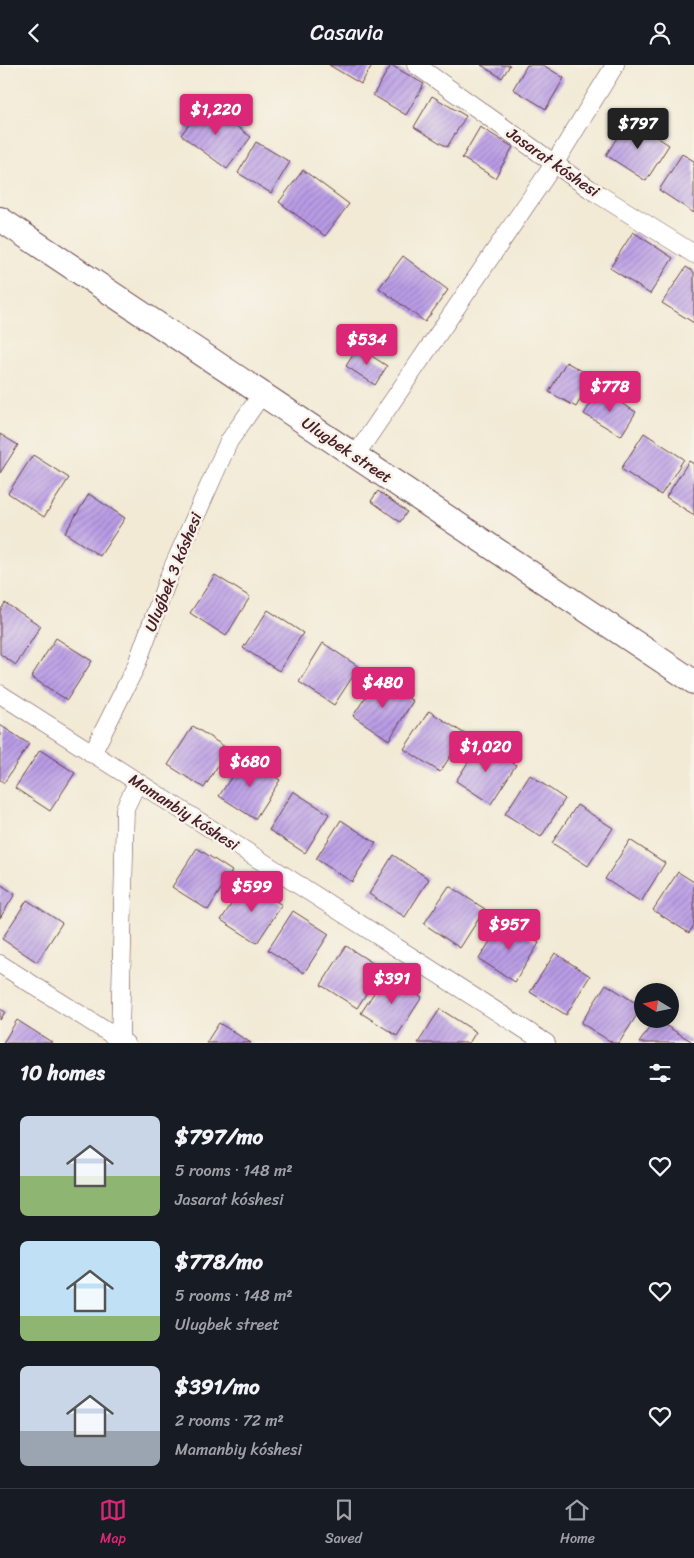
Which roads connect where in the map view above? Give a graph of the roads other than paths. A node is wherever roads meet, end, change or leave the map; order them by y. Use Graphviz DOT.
graph roads {
  1 [pos="416,65"];
  2 [pos="615,65"];
  3 [pos="554,164"];
  4 [pos="0,219"];
  5 [pos="694,254"];
  6 [pos="262,394"];
  7 [pos="355,456"];
  8 [pos="694,681"];
  9 [pos="0,694"];
  10 [pos="92,753"];
  11 [pos="137,783"];
  12 [pos="0,964"];
  13 [pos="122,1041"];
  14 [pos="546,1043"];
  1 -- 3 [label="street, Jasarat kóshesi"];
  2 -- 3 [label="street"];
  3 -- 5 [label="street, Jasarat kóshesi"];
  3 -- 7 [label="street"];
  4 -- 6 [label="street, Ulugbek street"];
  6 -- 7 [label="street, Ulugbek street"];
  6 -- 10 [label="street, Uluǵbek 3 kóshesi"];
  7 -- 8 [label="street, Ulugbek street"];
  9 -- 10 [label="street, Mamanbiy kóshesi"];
  10 -- 11 [label="street, Mamanbiy kóshesi"];
  11 -- 13 [label="street"];
  11 -- 14 [label="street, Mamanbiy kóshesi"];
  12 -- 13 [label="street"];
}
